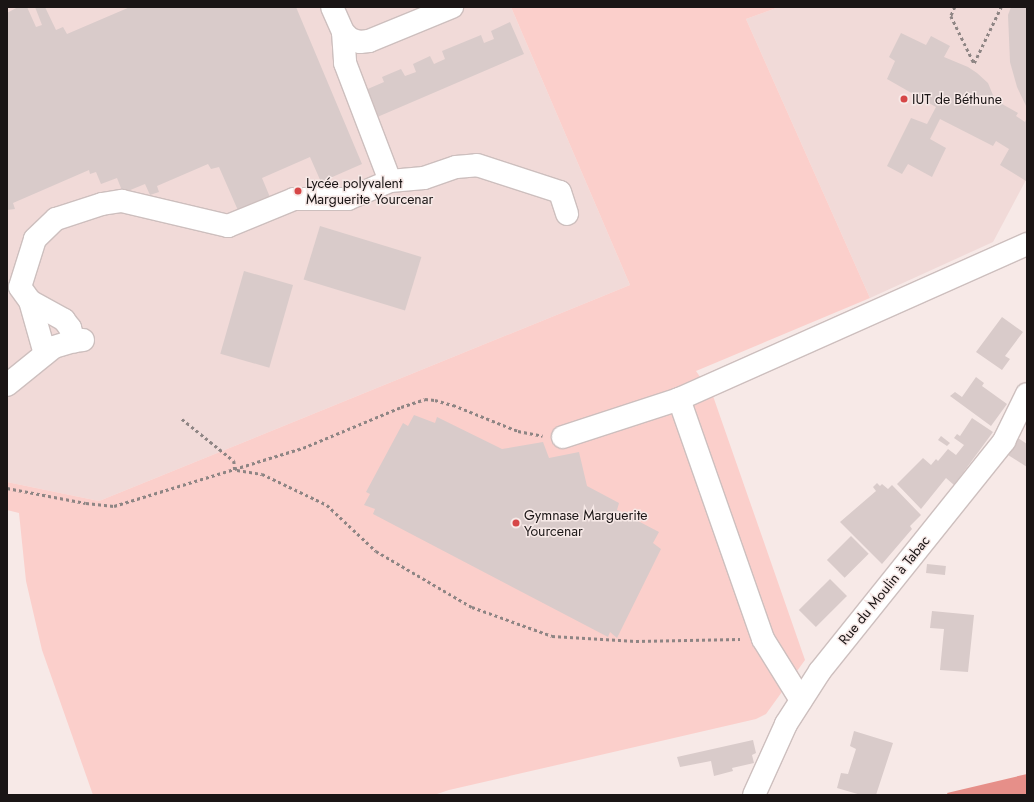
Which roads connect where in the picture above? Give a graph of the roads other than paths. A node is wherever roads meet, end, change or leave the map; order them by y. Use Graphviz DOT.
graph roads {
  1 [pos="332,7"];
  2 [pos="452,7"];
  3 [pos="343,32"];
  4 [pos="390,181"];
  5 [pos="567,214"];
  6 [pos="1027,244"];
  7 [pos="30,301"];
  8 [pos="45,354"];
  9 [pos="7,385"];
  10 [pos="1027,394"];
  11 [pos="679,399"];
  12 [pos="564,437"];
  13 [pos="801,700"];
  14 [pos="754,795"];
  1 -- 3 [label="street"];
  2 -- 3 [label="street"];
  3 -- 4 [label="street"];
  4 -- 5 [label="street"];
  4 -- 7 [label="street"];
  6 -- 11 [label="street"];
  7 -- 8 [label="street"];
  7 -- 8 [label="street"];
  8 -- 9 [label="street"];
  10 -- 13 [label="street, Rue du Moulin à Tabac"];
  11 -- 12 [label="street"];
  11 -- 13 [label="street"];
  13 -- 14 [label="street, Rue du Moulin à Tabac"];
}
